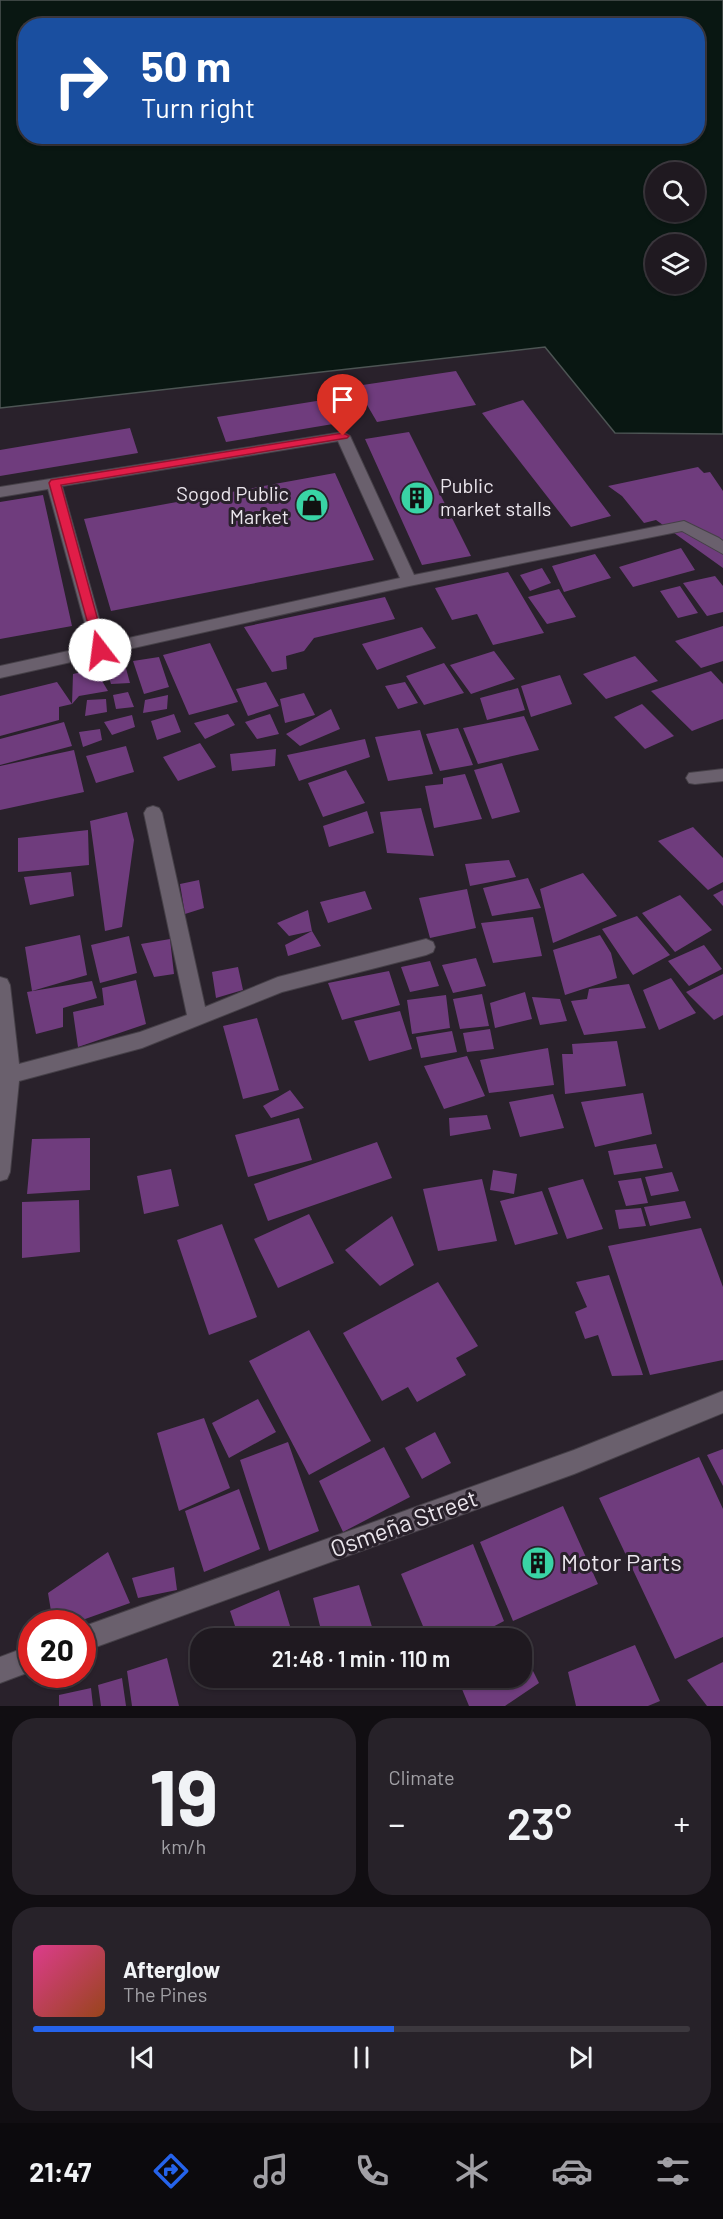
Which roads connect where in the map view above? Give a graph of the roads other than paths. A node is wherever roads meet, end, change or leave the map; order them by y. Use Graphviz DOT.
graph roads {
  1 [pos="54,483"];
  2 [pos="0,492"];
  3 [pos="723,549"];
  4 [pos="409,581"];
  5 [pos="100,650"];
  6 [pos="0,672"];
  7 [pos="723,775"];
  8 [pos="695,778"];
  9 [pos="153,813"];
  10 [pos="426,947"];
  11 [pos="0,985"];
  12 [pos="198,1019"];
  13 [pos="10,1075"];
  14 [pos="0,1172"];
  15 [pos="723,1402"];
  16 [pos="96,1635"];
  17 [pos="18,1663"];
  18 [pos="0,1670"];
  1 -- 2 [label="street"];
  1 -- 4 [label="street"];
  1 -- 5 [label="street"];
  3 -- 4 [label="street"];
  4 -- 5 [label="street"];
  5 -- 6 [label="street"];
  7 -- 8 [label="street"];
  9 -- 12 [label="street"];
  10 -- 12 [label="street"];
  11 -- 13 [label="street"];
  12 -- 13 [label="street"];
  13 -- 14 [label="street"];
  15 -- 16 [label="street, Osmeña Street"];
  17 -- 18 [label="street"];
}
